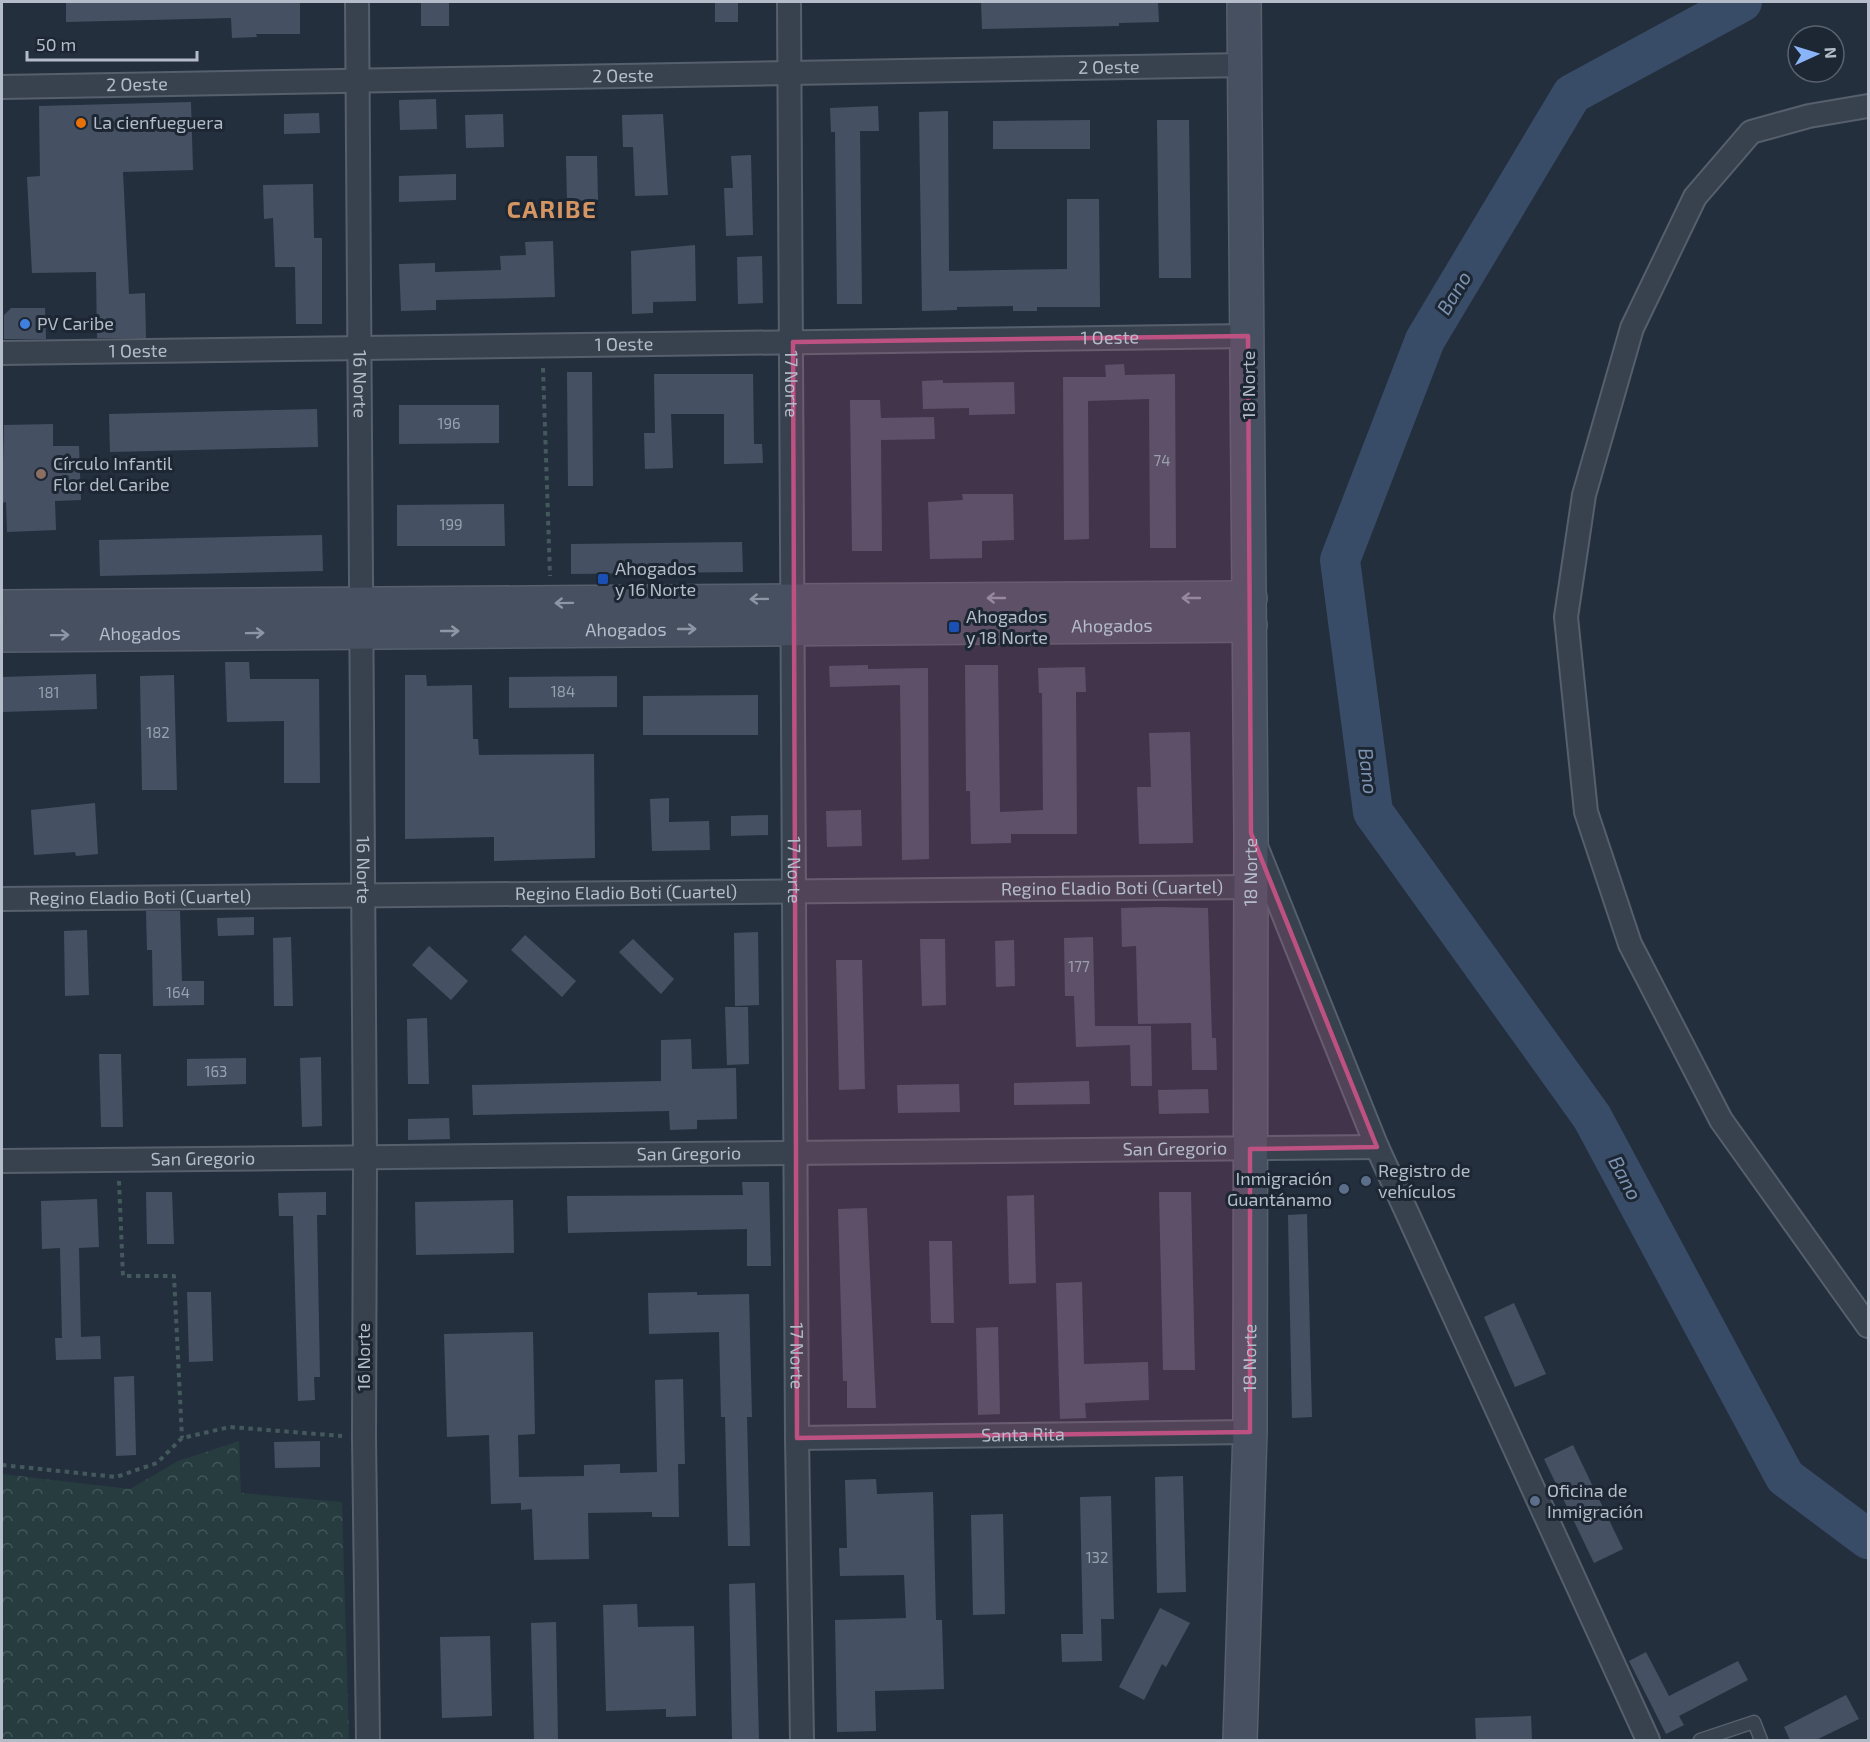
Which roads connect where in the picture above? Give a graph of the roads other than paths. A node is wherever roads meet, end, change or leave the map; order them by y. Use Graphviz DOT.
graph roads {
  1 [pos="357,2"];
  2 [pos="789,2"];
  3 [pos="1244,2"];
  4 [pos="1245,65"];
  5 [pos="790,73"];
  6 [pos="358,80"];
  7 [pos="2,87"];
  8 [pos="1869,106"];
  9 [pos="1248,336"];
  10 [pos="793,342"];
  11 [pos="359,348"];
  12 [pos="2,353"];
  13 [pos="2,607"];
  14 [pos="1250,612"];
  15 [pos="795,614"];
  16 [pos="361,618"];
  17 [pos="2,635"];
  18 [pos="1251,833"];
  19 [pos="1251,887"];
  20 [pos="796,891"];
  21 [pos="362,896"];
  22 [pos="2,899"];
  23 [pos="1377,1147"];
  24 [pos="1250,1149"];
  25 [pos="796,1153"];
  26 [pos="365,1159"];
  27 [pos="2,1161"];
  28 [pos="1869,1326"];
  29 [pos="1250,1432"];
  30 [pos="798,1438"];
  31 [pos="368,1740"];
  32 [pos="802,1740"];
  33 [pos="1240,1740"];
  34 [pos="1648,1740"];
  35 [pos="1700,1740"];
  36 [pos="1761,1740"];
  1 -- 6 [label="street, 16 Norte"];
  2 -- 5 [label="street, 17 Norte"];
  3 -- 4 [label="main road, 18 Norte"];
  4 -- 5 [label="street, 2 Oeste"];
  4 -- 9 [label="main road, 18 Norte"];
  5 -- 6 [label="street, 2 Oeste"];
  5 -- 10 [label="street, 17 Norte"];
  6 -- 7 [label="street, 2 Oeste"];
  6 -- 11 [label="street, 16 Norte"];
  8 -- 28 [label="street"];
  9 -- 10 [label="street, 1 Oeste"];
  9 -- 14 [label="main road, 18 Norte"];
  10 -- 11 [label="street, 1 Oeste"];
  10 -- 15 [label="street, 17 Norte"];
  11 -- 12 [label="street, 1 Oeste"];
  11 -- 16 [label="street, 16 Norte"];
  13 -- 16 [label="main road, Ahogados"];
  14 -- 15 [label="main road, Ahogados"];
  14 -- 18 [label="main road, 18 Norte"];
  16 -- 15 [label="main road, Ahogados, one-way"];
  15 -- 16 [label="main road, Ahogados, one-way"];
  15 -- 20 [label="street, 17 Norte"];
  17 -- 16 [label="main road, Ahogados, one-way"];
  16 -- 21 [label="street, 16 Norte"];
  18 -- 19 [label="main road, 18 Norte"];
  18 -- 23 [label="street"];
  19 -- 20 [label="street, Regino Eladio Boti (Cuartel)"];
  19 -- 24 [label="main road, 18 Norte"];
  20 -- 21 [label="street, Regino Eladio Boti (Cuartel)"];
  20 -- 25 [label="street, 17 Norte"];
  21 -- 22 [label="street, Regino Eladio Boti (Cuartel)"];
  21 -- 26 [label="street, 16 Norte"];
  23 -- 24 [label="street, San Gregorio"];
  23 -- 34 [label="street"];
  24 -- 25 [label="street, San Gregorio"];
  24 -- 29 [label="main road, 18 Norte"];
  25 -- 26 [label="street, San Gregorio"];
  25 -- 30 [label="street, 17 Norte"];
  26 -- 27 [label="street, San Gregorio"];
  26 -- 31 [label="street, 16 Norte"];
  29 -- 30 [label="street, Santa Rita"];
  29 -- 33 [label="main road, 18 Norte"];
  30 -- 32 [label="street, 17 Norte"];
  35 -- 36 [label="lane"];
}
